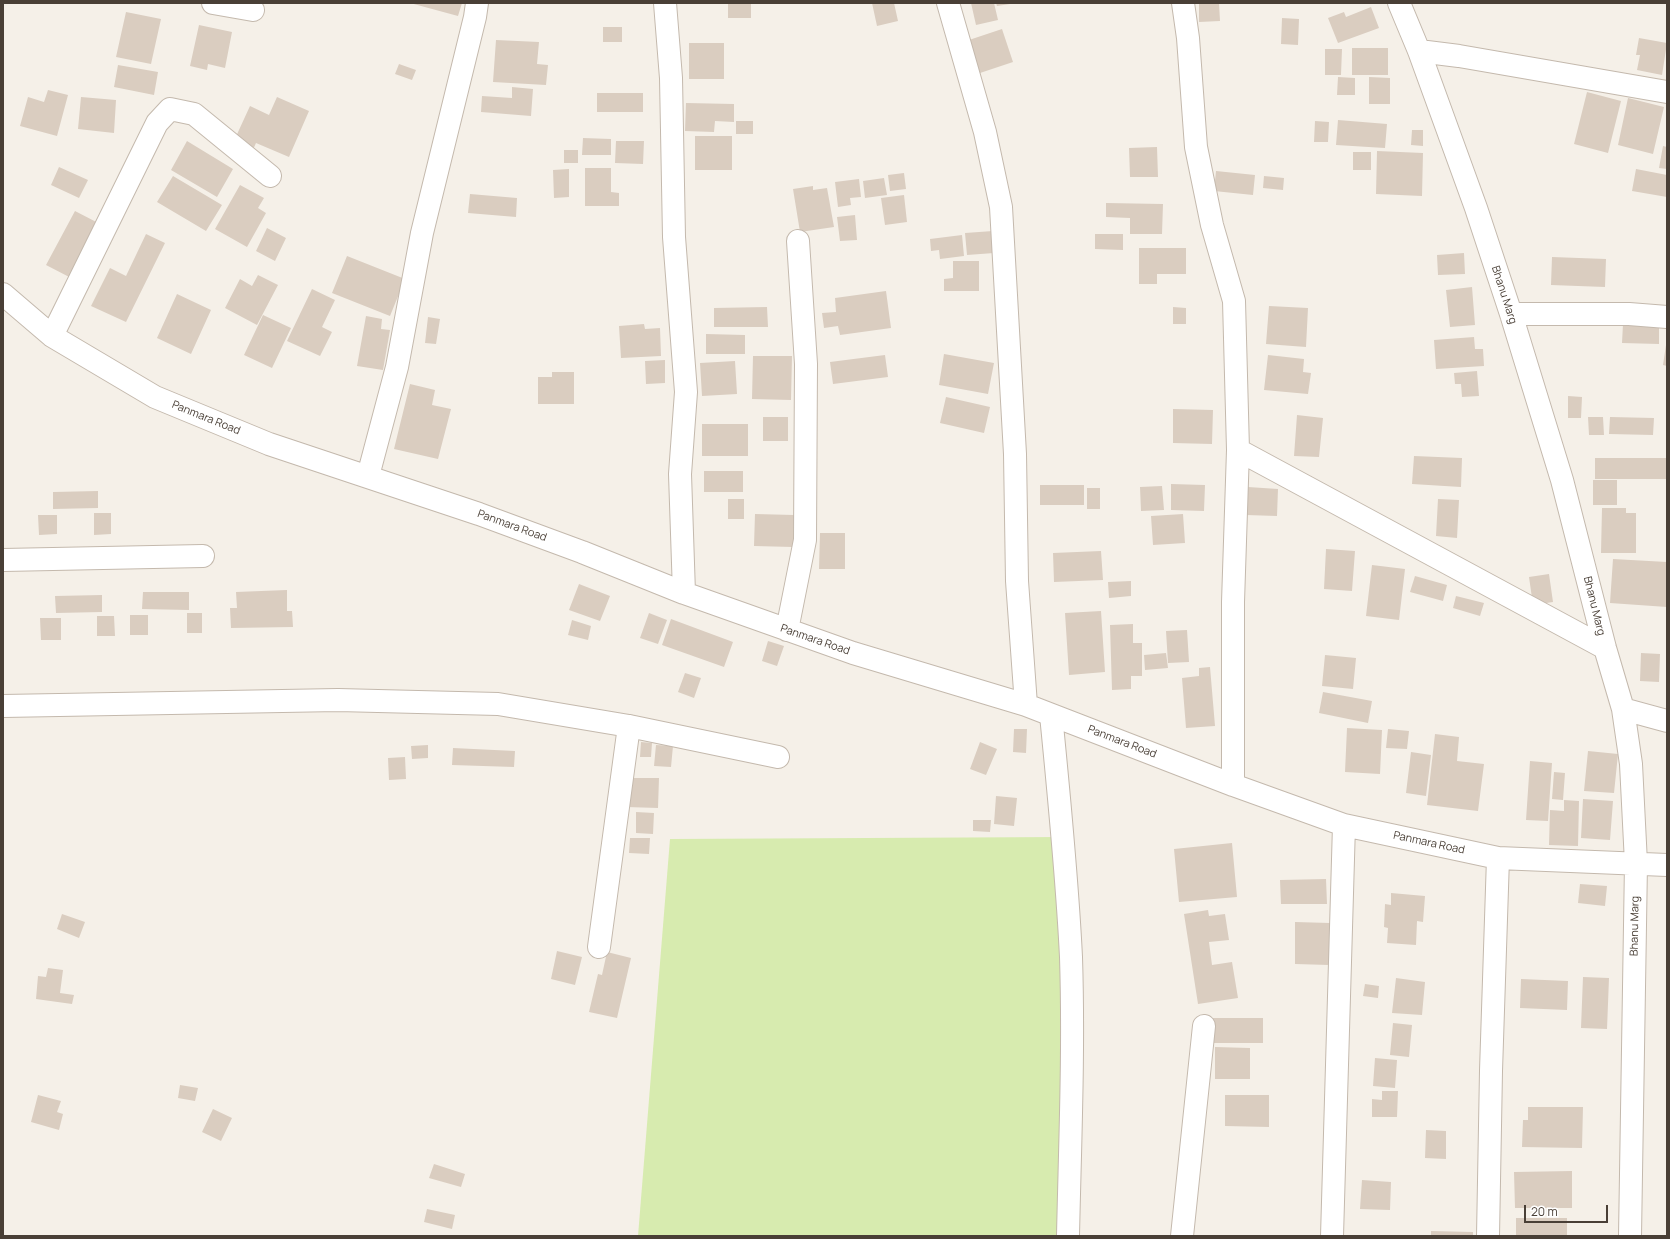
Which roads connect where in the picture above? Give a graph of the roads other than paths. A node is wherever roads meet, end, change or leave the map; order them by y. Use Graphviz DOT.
graph roads {
  1 [pos="213,3"];
  2 [pos="477,3"];
  3 [pos="665,3"];
  4 [pos="948,3"];
  5 [pos="1183,3"];
  6 [pos="1399,3"];
  7 [pos="253,10"];
  8 [pos="1419,51"];
  9 [pos="1667,92"];
  10 [pos="270,176"];
  11 [pos="798,241"];
  12 [pos="3,294"];
  13 [pos="1511,314"];
  14 [pos="1667,317"];
  15 [pos="52,336"];
  16 [pos="1238,450"];
  17 [pos="368,476"];
  18 [pos="203,556"];
  19 [pos="3,560"];
  20 [pos="684,593"];
  21 [pos="787,630"];
  22 [pos="1605,648"];
  23 [pos="1026,705"];
  24 [pos="3,706"];
  25 [pos="1623,709"];
  26 [pos="1051,715"];
  27 [pos="1667,721"];
  28 [pos="629,726"];
  29 [pos="778,757"];
  30 [pos="1233,786"];
  31 [pos="1344,825"];
  32 [pos="1498,858"];
  33 [pos="1636,863"];
  34 [pos="1667,865"];
  35 [pos="599,947"];
  36 [pos="1204,1026"];
  37 [pos="1068,1236"];
  38 [pos="1182,1236"];
  39 [pos="1332,1236"];
  40 [pos="1488,1236"];
  41 [pos="1630,1236"];
  1 -- 7 [label="street"];
  2 -- 17 [label="street"];
  3 -- 20 [label="street"];
  4 -- 23 [label="street"];
  5 -- 16 [label="street"];
  6 -- 8 [label="street, Bhanu Marg"];
  8 -- 9 [label="street"];
  8 -- 13 [label="street, Bhanu Marg"];
  10 -- 15 [label="street"];
  11 -- 21 [label="street"];
  12 -- 15 [label="street, Panmara Road"];
  13 -- 14 [label="street"];
  13 -- 22 [label="street, Bhanu Marg"];
  15 -- 17 [label="street, Panmara Road"];
  16 -- 22 [label="street"];
  16 -- 30 [label="street"];
  17 -- 20 [label="street, Panmara Road"];
  18 -- 19 [label="street"];
  20 -- 21 [label="street, Panmara Road"];
  21 -- 23 [label="street, Panmara Road"];
  22 -- 25 [label="street, Bhanu Marg"];
  23 -- 26 [label="street, Panmara Road"];
  24 -- 28 [label="street"];
  25 -- 27 [label="street"];
  25 -- 33 [label="street, Bhanu Marg"];
  26 -- 30 [label="street, Panmara Road"];
  26 -- 37 [label="street"];
  28 -- 29 [label="street"];
  28 -- 35 [label="street"];
  30 -- 31 [label="street, Panmara Road"];
  31 -- 32 [label="street, Panmara Road"];
  31 -- 39 [label="street"];
  32 -- 33 [label="street, Panmara Road"];
  32 -- 40 [label="street"];
  33 -- 34 [label="street, Panmara Road"];
  33 -- 41 [label="street, Bhanu Marg"];
  36 -- 38 [label="street"];
}
